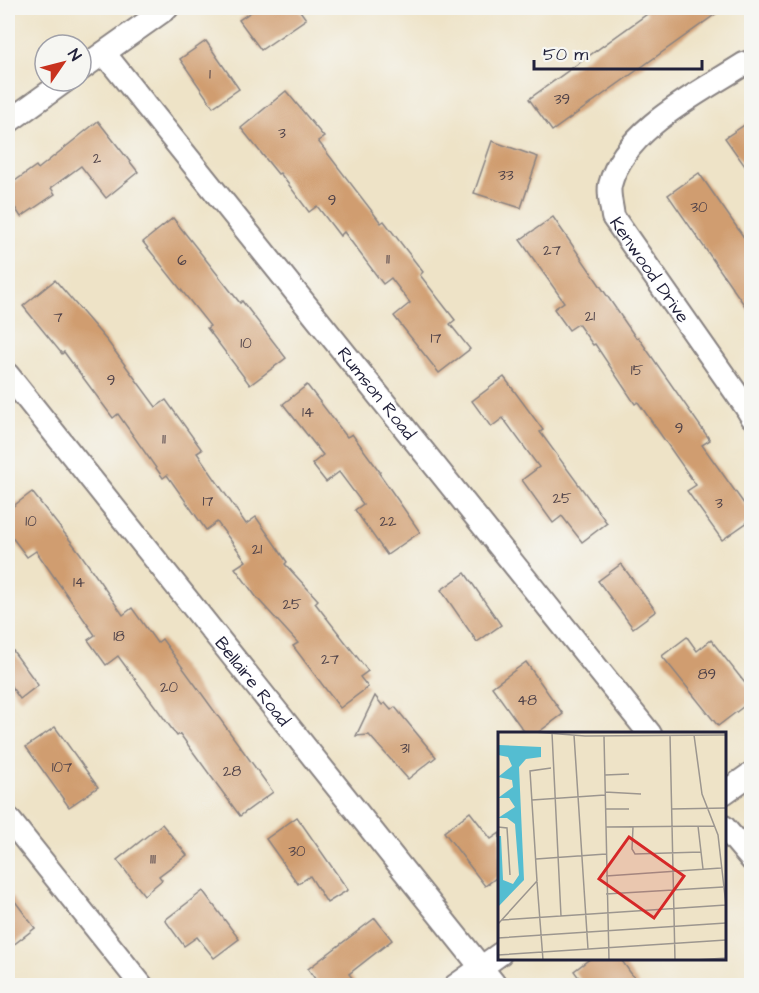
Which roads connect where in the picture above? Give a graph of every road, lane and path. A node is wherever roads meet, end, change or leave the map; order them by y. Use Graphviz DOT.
graph roads {
  1 [pos="167,8"];
  2 [pos="104,53"];
  3 [pos="93,61"];
  4 [pos="752,61"];
  5 [pos="48,93"];
  6 [pos="8,122"];
  7 [pos="8,375"];
  8 [pos="750,409"];
  9 [pos="648,732"];
  10 [pos="752,773"];
  11 [pos="726,792"];
  12 [pos="8,818"];
  13 [pos="726,829"];
  14 [pos="752,860"];
  15 [pos="490,960"];
  16 [pos="142,986"];
  17 [pos="455,986"];
  18 [pos="496,986"];
  1 -- 2 [label="street"];
  2 -- 3 [label="street"];
  2 -- 9 [label="street, Rumson Road"];
  4 -- 8 [label="street, Kenwood Drive"];
  5 -- 6 [label="street"];
  7 -- 15 [label="street, Bellaire Road"];
  10 -- 11 [label="street"];
  12 -- 16 [label="street"];
  13 -- 14 [label="street"];
  15 -- 17 [label="street"];
  15 -- 18 [label="street, Bellaire Road"];
}
